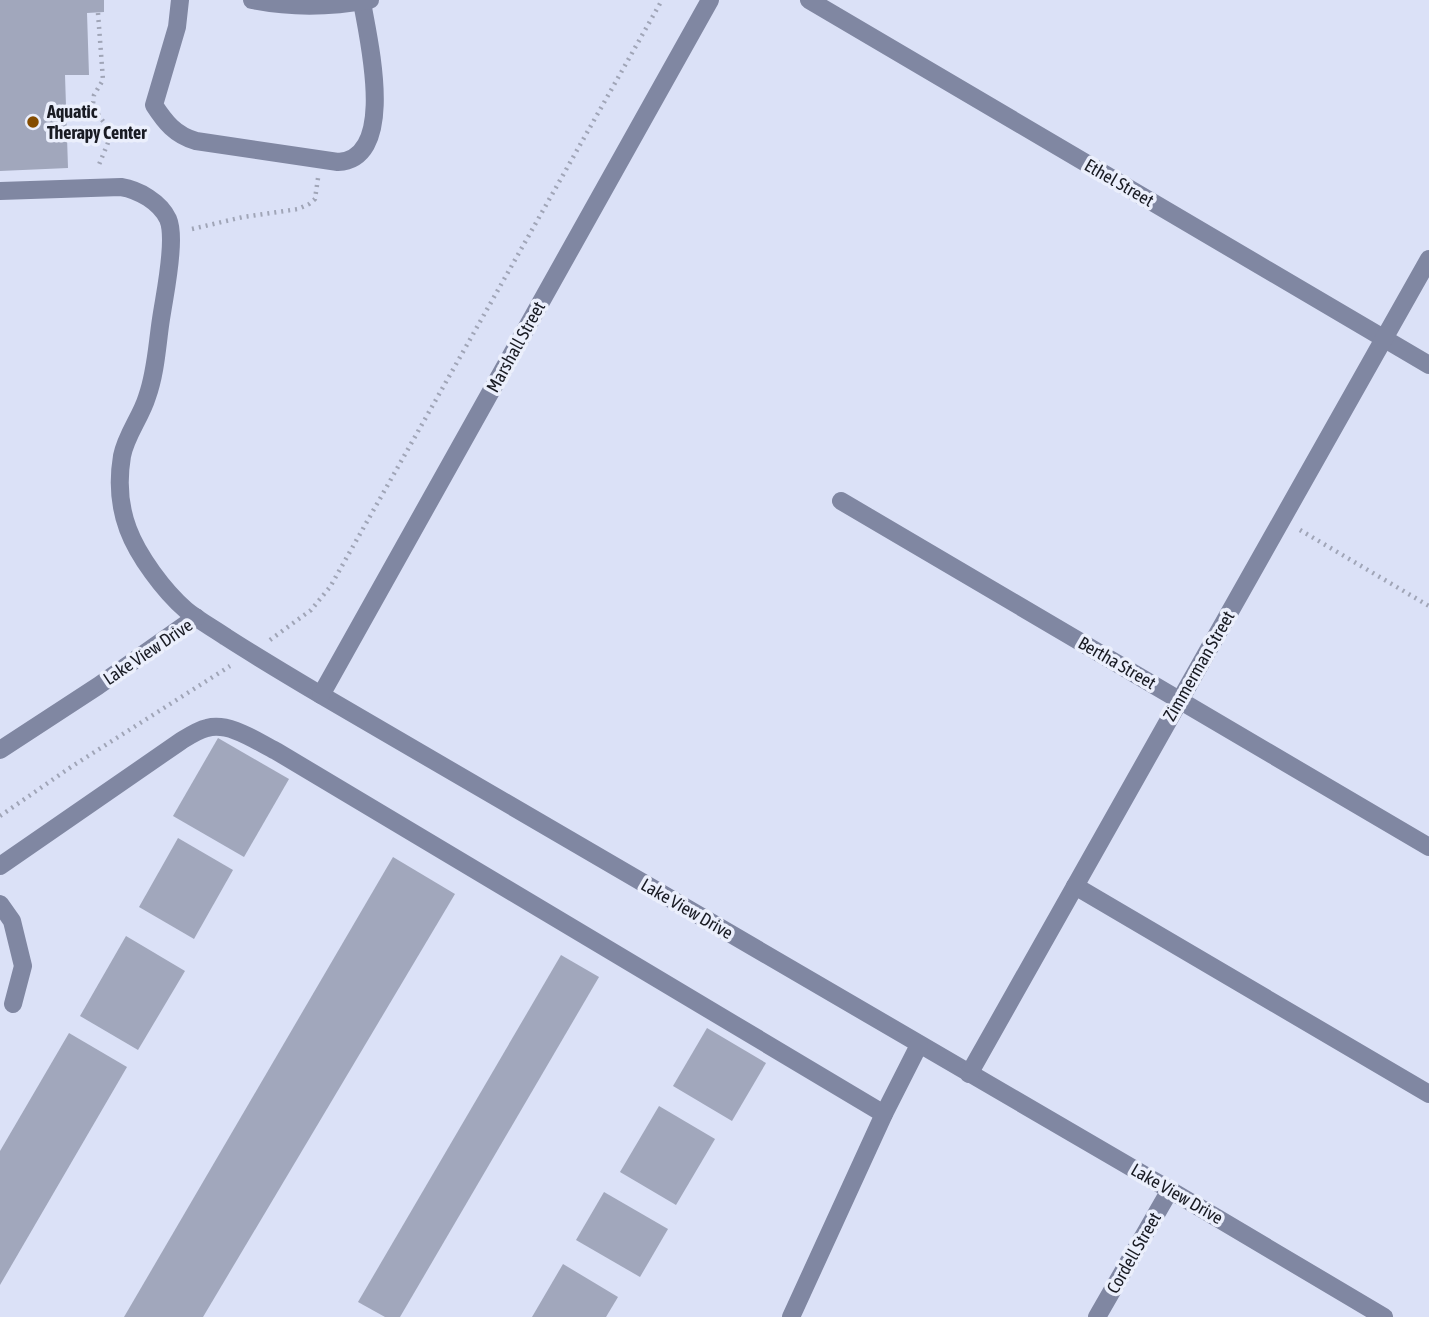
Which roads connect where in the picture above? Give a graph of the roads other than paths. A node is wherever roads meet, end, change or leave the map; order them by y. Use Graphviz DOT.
graph roads {
  1 [pos="180,0"];
  2 [pos="252,0"];
  3 [pos="710,0"];
  4 [pos="809,0"];
  5 [pos="367,1"];
  6 [pos="0,191"];
  7 [pos="1429,259"];
  8 [pos="1384,339"];
  9 [pos="1429,365"];
  10 [pos="841,501"];
  11 [pos="196,617"];
  12 [pos="321,695"];
  13 [pos="1180,700"];
  14 [pos="1,748"];
  15 [pos="1429,847"];
  16 [pos="0,866"];
  17 [pos="1075,886"];
  18 [pos="0,904"];
  19 [pos="13,1004"];
  20 [pos="919,1045"];
  21 [pos="969,1074"];
  22 [pos="1429,1094"];
  23 [pos="884,1114"];
  24 [pos="1170,1190"];
  25 [pos="791,1317"];
  26 [pos="1097,1317"];
  27 [pos="1384,1317"];
  1 -- 5 [label="street"];
  2 -- 5 [label="street"];
  3 -- 12 [label="street, Marshall Street"];
  4 -- 8 [label="street, Ethel Street"];
  6 -- 11 [label="street"];
  7 -- 8 [label="street, Zimmerman Street"];
  8 -- 9 [label="street, Ethel Street"];
  8 -- 13 [label="street, Zimmerman Street"];
  10 -- 13 [label="street, Bertha Street"];
  11 -- 12 [label="street, Lake View Drive"];
  11 -- 14 [label="street, Lake View Drive"];
  12 -- 20 [label="street, Lake View Drive"];
  13 -- 15 [label="street, Bertha Street"];
  13 -- 17 [label="street, Zimmerman Street"];
  16 -- 23 [label="street"];
  17 -- 21 [label="street, Zimmerman Street"];
  17 -- 22 [label="street"];
  18 -- 19 [label="street"];
  20 -- 21 [label="street, Lake View Drive"];
  20 -- 23 [label="street"];
  21 -- 24 [label="street, Lake View Drive"];
  23 -- 25 [label="street"];
  24 -- 26 [label="street, Cordell Street"];
  24 -- 27 [label="street, Lake View Drive"];
}
